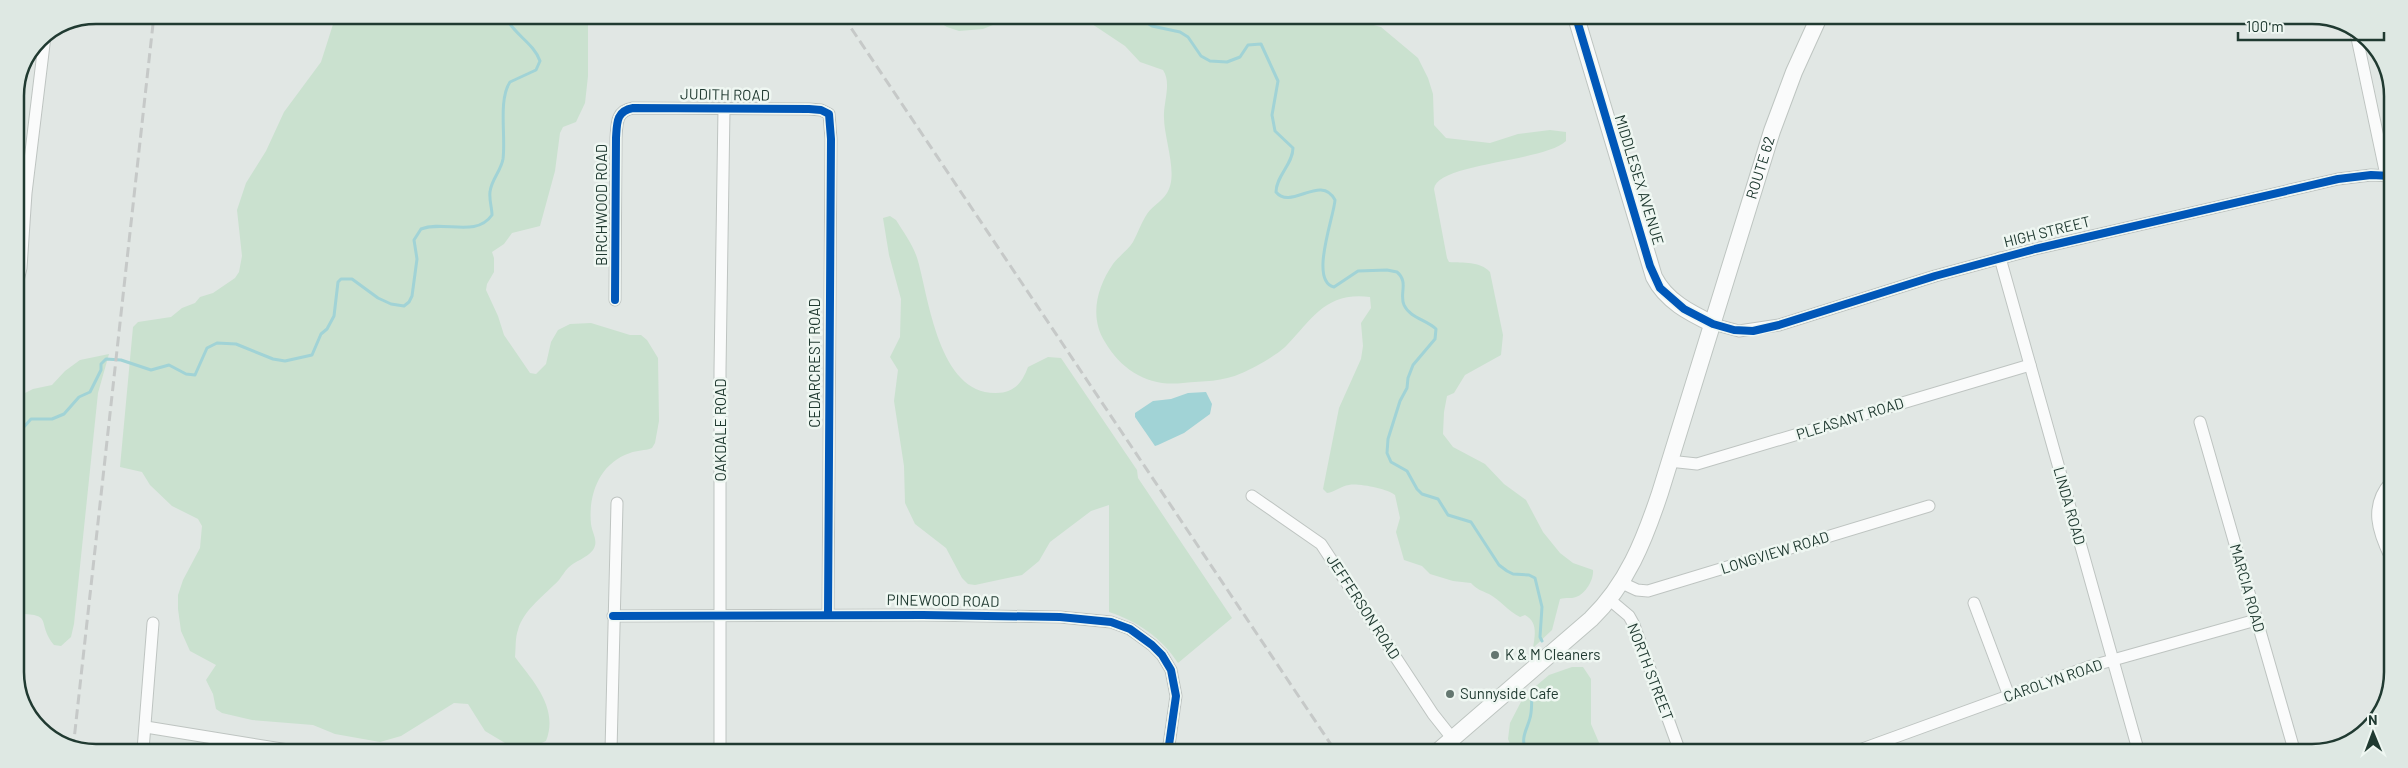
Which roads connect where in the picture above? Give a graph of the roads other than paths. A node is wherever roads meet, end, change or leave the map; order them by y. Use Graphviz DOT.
graph roads {
  1 [pos="1578,24"];
  2 [pos="1816,24"];
  3 [pos="2358,40"];
  4 [pos="44,47"];
  5 [pos="724,110"];
  6 [pos="621,112"];
  7 [pos="828,113"];
  8 [pos="2384,154"];
  9 [pos="2384,176"];
  10 [pos="24,223"];
  11 [pos="2000,258"];
  12 [pos="615,300"];
  13 [pos="1713,324"];
  14 [pos="2030,365"];
  15 [pos="2200,422"];
  16 [pos="1670,461"];
  17 [pos="2384,493"];
  18 [pos="1252,496"];
  19 [pos="617,502"];
  20 [pos="1929,506"];
  21 [pos="2384,544"];
  22 [pos="1622,583"];
  23 [pos="1610,600"];
  24 [pos="1974,603"];
  25 [pos="722,614"];
  26 [pos="828,614"];
  27 [pos="613,616"];
  28 [pos="2256,620"];
  29 [pos="153,623"];
  30 [pos="2113,660"];
  31 [pos="2009,696"];
  32 [pos="146,726"];
  33 [pos="1452,738"];
  34 [pos="144,744"];
  35 [pos="252,744"];
  36 [pos="611,744"];
  37 [pos="720,744"];
  38 [pos="1169,744"];
  39 [pos="1446,744"];
  40 [pos="1677,744"];
  41 [pos="1876,744"];
  42 [pos="2136,744"];
  43 [pos="2292,744"];
  1 -- 13 [label="main road, MIDDLESEX AVENUE"];
  2 -- 13 [label="main road, ROUTE 62"];
  3 -- 8 [label="street"];
  4 -- 10 [label="street"];
  5 -- 6 [label="street, JUDITH ROAD"];
  5 -- 7 [label="street, JUDITH ROAD"];
  5 -- 25 [label="street, OAKDALE ROAD"];
  6 -- 12 [label="street, BIRCHWOOD ROAD"];
  7 -- 26 [label="street, CEDARCREST ROAD"];
  9 -- 11 [label="street, HIGH STREET"];
  11 -- 13 [label="street, HIGH STREET"];
  11 -- 14 [label="street, LINDA ROAD"];
  13 -- 16 [label="main road"];
  14 -- 16 [label="street, PLEASANT ROAD"];
  14 -- 30 [label="street, LINDA ROAD"];
  15 -- 28 [label="street, MARCIA ROAD"];
  16 -- 22 [label="main road"];
  17 -- 21 [label="street"];
  18 -- 33 [label="street, JEFFERSON ROAD"];
  19 -- 27 [label="street"];
  20 -- 22 [label="street, LONGVIEW ROAD"];
  22 -- 23 [label="main road"];
  23 -- 33 [label="main road"];
  23 -- 40 [label="street, NORTH STREET"];
  24 -- 31 [label="street"];
  25 -- 26 [label="street, PINEWOOD ROAD"];
  25 -- 27 [label="street, PINEWOOD ROAD"];
  25 -- 37 [label="street, OAKDALE ROAD"];
  26 -- 38 [label="street, PINEWOOD ROAD"];
  27 -- 36 [label="street"];
  28 -- 30 [label="street, CAROLYN ROAD"];
  28 -- 43 [label="street, MARCIA ROAD"];
  29 -- 32 [label="street"];
  30 -- 31 [label="street, CAROLYN ROAD"];
  30 -- 42 [label="street, LINDA ROAD"];
  31 -- 41 [label="street, CAROLYN ROAD"];
  32 -- 34 [label="street"];
  32 -- 35 [label="street"];
  33 -- 39 [label="main road"];
}
